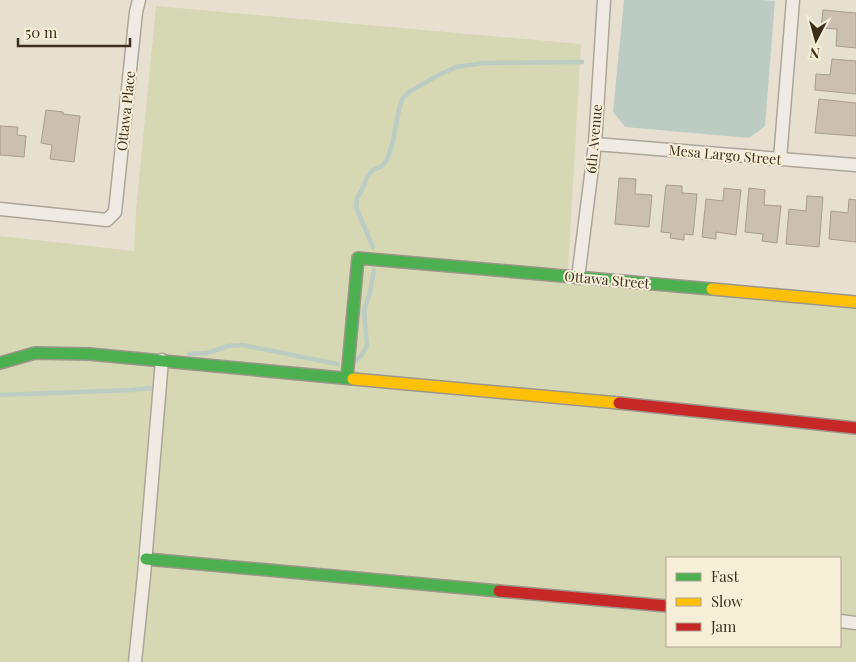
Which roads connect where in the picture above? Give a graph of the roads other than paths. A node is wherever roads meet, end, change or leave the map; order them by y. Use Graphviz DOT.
graph roads {
  1 [pos="139,0"];
  2 [pos="604,0"];
  3 [pos="793,0"];
  4 [pos="595,144"];
  5 [pos="780,160"];
  6 [pos="856,165"];
  7 [pos="0,209"];
  8 [pos="578,278"];
  9 [pos="856,302"];
  10 [pos="162,360"];
  11 [pos="0,363"];
  12 [pos="347,378"];
  13 [pos="856,428"];
  14 [pos="146,559"];
  15 [pos="666,606"];
  16 [pos="841,621"];
  17 [pos="856,623"];
  18 [pos="135,662"];
  1 -- 7 [label="street, Ottawa Place"];
  2 -- 4 [label="street, 6th Avenue"];
  3 -- 5 [label="street"];
  4 -- 5 [label="street, Mesa Largo Street"];
  4 -- 8 [label="street, 6th Avenue"];
  5 -- 6 [label="street, Mesa Largo Street"];
  8 -- 9 [label="street, Ottawa Street"];
  8 -- 12 [label="street, Ottawa Street"];
  10 -- 11 [label="street"];
  10 -- 12 [label="street"];
  10 -- 14 [label="street"];
  12 -- 13 [label="street"];
  14 -- 15 [label="street"];
  14 -- 18 [label="street"];
  16 -- 17 [label="street"];
}
